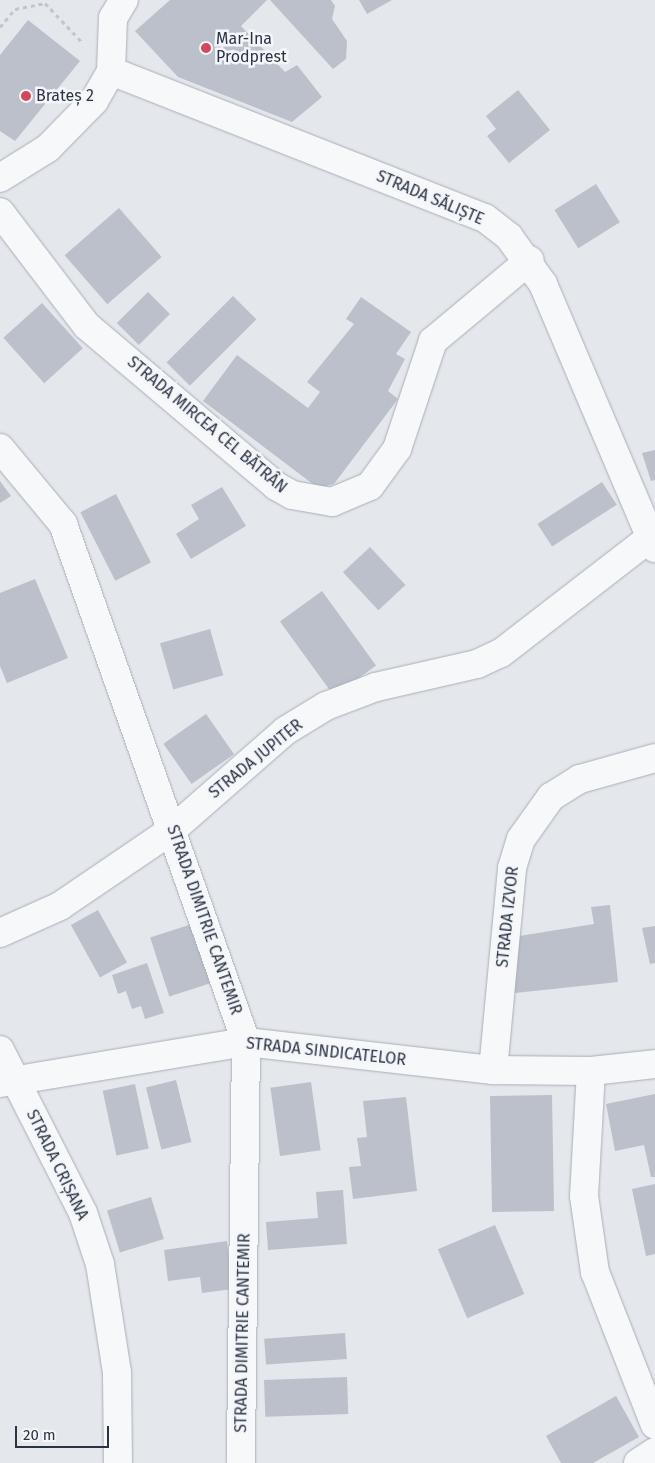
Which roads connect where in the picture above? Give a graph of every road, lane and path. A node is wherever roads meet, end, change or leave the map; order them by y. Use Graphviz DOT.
graph roads {
  1 [pos="124,0"];
  2 [pos="0,27"];
  3 [pos="110,72"];
  4 [pos="0,178"];
  5 [pos="0,212"];
  6 [pos="530,260"];
  7 [pos="0,448"];
  8 [pos="653,543"];
  9 [pos="655,758"];
  10 [pos="172,830"];
  11 [pos="0,933"];
  12 [pos="246,1042"];
  13 [pos="0,1050"];
  14 [pos="655,1064"];
  15 [pos="493,1070"];
  16 [pos="591,1071"];
  17 [pos="7,1081"];
  18 [pos="655,1425"];
  19 [pos="655,1452"];
  20 [pos="118,1463"];
  21 [pos="241,1463"];
  22 [pos="638,1463"];
  1 -- 3 [label="street"];
  2 -- 3 [label="path"];
  3 -- 4 [label="street"];
  3 -- 6 [label="street, STRADA SĂLIȘTE"];
  5 -- 6 [label="street, STRADA MIRCEA CEL BĂTRÂN"];
  6 -- 8 [label="street, STRADA SĂLIȘTE"];
  7 -- 10 [label="street, STRADA DIMITRIE CANTEMIR"];
  8 -- 10 [label="street, STRADA JUPITER"];
  9 -- 15 [label="street, STRADA IZVOR"];
  10 -- 11 [label="street, STRADA JUPITER"];
  10 -- 12 [label="street, STRADA DIMITRIE CANTEMIR"];
  12 -- 15 [label="street, STRADA SINDICATELOR"];
  12 -- 17 [label="street, STRADA SINDICATELOR"];
  12 -- 21 [label="street, STRADA DIMITRIE CANTEMIR"];
  13 -- 17 [label="street, STRADA CRIȘANA"];
  14 -- 16 [label="street, STRADA SINDICATELOR"];
  15 -- 16 [label="street, STRADA SINDICATELOR"];
  16 -- 18 [label="street"];
  17 -- 20 [label="street, STRADA CRIȘANA"];
  19 -- 22 [label="street"];
}
